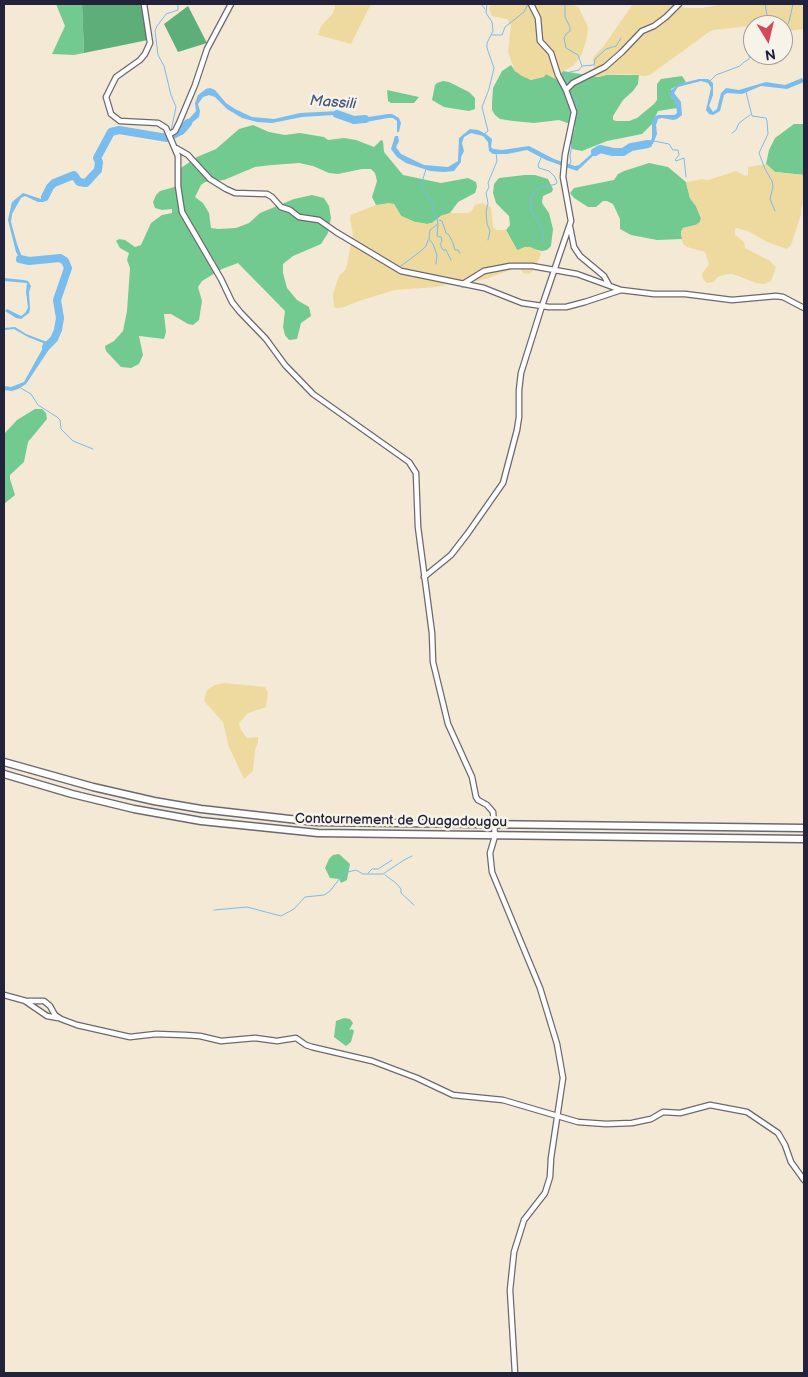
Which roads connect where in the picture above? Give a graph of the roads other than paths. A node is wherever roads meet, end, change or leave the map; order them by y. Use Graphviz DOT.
graph roads {
  1 [pos="144,4"];
  2 [pos="231,4"];
  3 [pos="531,4"];
  4 [pos="679,4"];
  5 [pos="566,90"];
  6 [pos="170,134"];
  7 [pos="176,148"];
  8 [pos="570,226"];
  9 [pos="554,269"];
  10 [pos="463,284"];
  11 [pos="610,285"];
  12 [pos="621,290"];
  13 [pos="542,306"];
  14 [pos="804,308"];
  15 [pos="424,577"];
  16 [pos="4,762"];
  17 [pos="4,774"];
  18 [pos="495,825"];
  19 [pos="804,828"];
  20 [pos="495,836"];
  21 [pos="804,839"];
  22 [pos="4,995"];
  23 [pos="23,1000"];
  24 [pos="61,1019"];
  25 [pos="558,1117"];
  26 [pos="804,1180"];
  27 [pos="515,1373"];
  1 -- 6 [label="street"];
  2 -- 6 [label="street"];
  3 -- 5 [label="street"];
  4 -- 5 [label="street"];
  5 -- 8 [label="street"];
  6 -- 7 [label="street"];
  7 -- 10 [label="street"];
  7 -- 15 [label="street"];
  8 -- 9 [label="street"];
  8 -- 11 [label="street"];
  9 -- 10 [label="street"];
  9 -- 11 [label="street"];
  9 -- 13 [label="street"];
  10 -- 13 [label="street"];
  11 -- 12 [label="street"];
  12 -- 13 [label="street"];
  12 -- 14 [label="street"];
  13 -- 15 [label="street"];
  15 -- 18 [label="street"];
  16 -- 18 [label="highway, Contournement de Ouagadougou"];
  17 -- 20 [label="highway, Contournement de Ouagadougou"];
  18 -- 19 [label="highway, Contournement de Ouagadougou"];
  18 -- 20 [label="street"];
  20 -- 21 [label="highway, Contournement de Ouagadougou"];
  20 -- 25 [label="street"];
  22 -- 23 [label="street"];
  23 -- 24 [label="street"];
  23 -- 24 [label="street"];
  24 -- 25 [label="street"];
  25 -- 26 [label="street"];
  25 -- 27 [label="street"];
}
